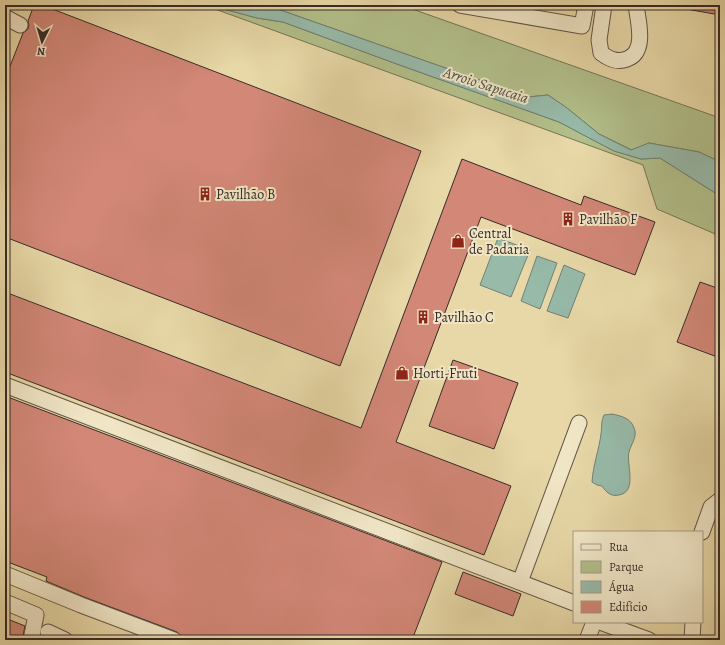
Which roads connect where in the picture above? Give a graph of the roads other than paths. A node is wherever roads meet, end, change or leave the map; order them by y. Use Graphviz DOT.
graph roads {
  1 [pos="460,5"];
  2 [pos="586,5"];
  3 [pos="604,5"];
  4 [pos="636,5"];
  5 [pos="5,17"];
  6 [pos="20,25"];
  7 [pos="5,385"];
  8 [pos="579,423"];
  9 [pos="720,500"];
  10 [pos="702,531"];
  11 [pos="5,574"];
  12 [pos="520,582"];
  13 [pos="5,602"];
  14 [pos="573,603"];
  15 [pos="594,623"];
  16 [pos="603,623"];
  17 [pos="692,623"];
  18 [pos="48,632"];
  19 [pos="31,640"];
  20 [pos="65,640"];
  21 [pos="174,640"];
  22 [pos="587,640"];
  23 [pos="649,640"];
  24 [pos="692,640"];
  1 -- 2 [label="lane"];
  3 -- 4 [label="lane"];
  5 -- 6 [label="lane"];
  7 -- 12 [label="lane"];
  8 -- 12 [label="lane"];
  9 -- 10 [label="lane"];
  11 -- 21 [label="lane"];
  12 -- 14 [label="lane"];
  13 -- 19 [label="lane"];
  15 -- 22 [label="lane"];
  16 -- 23 [label="lane"];
  17 -- 24 [label="lane"];
  18 -- 20 [label="lane"];
}
